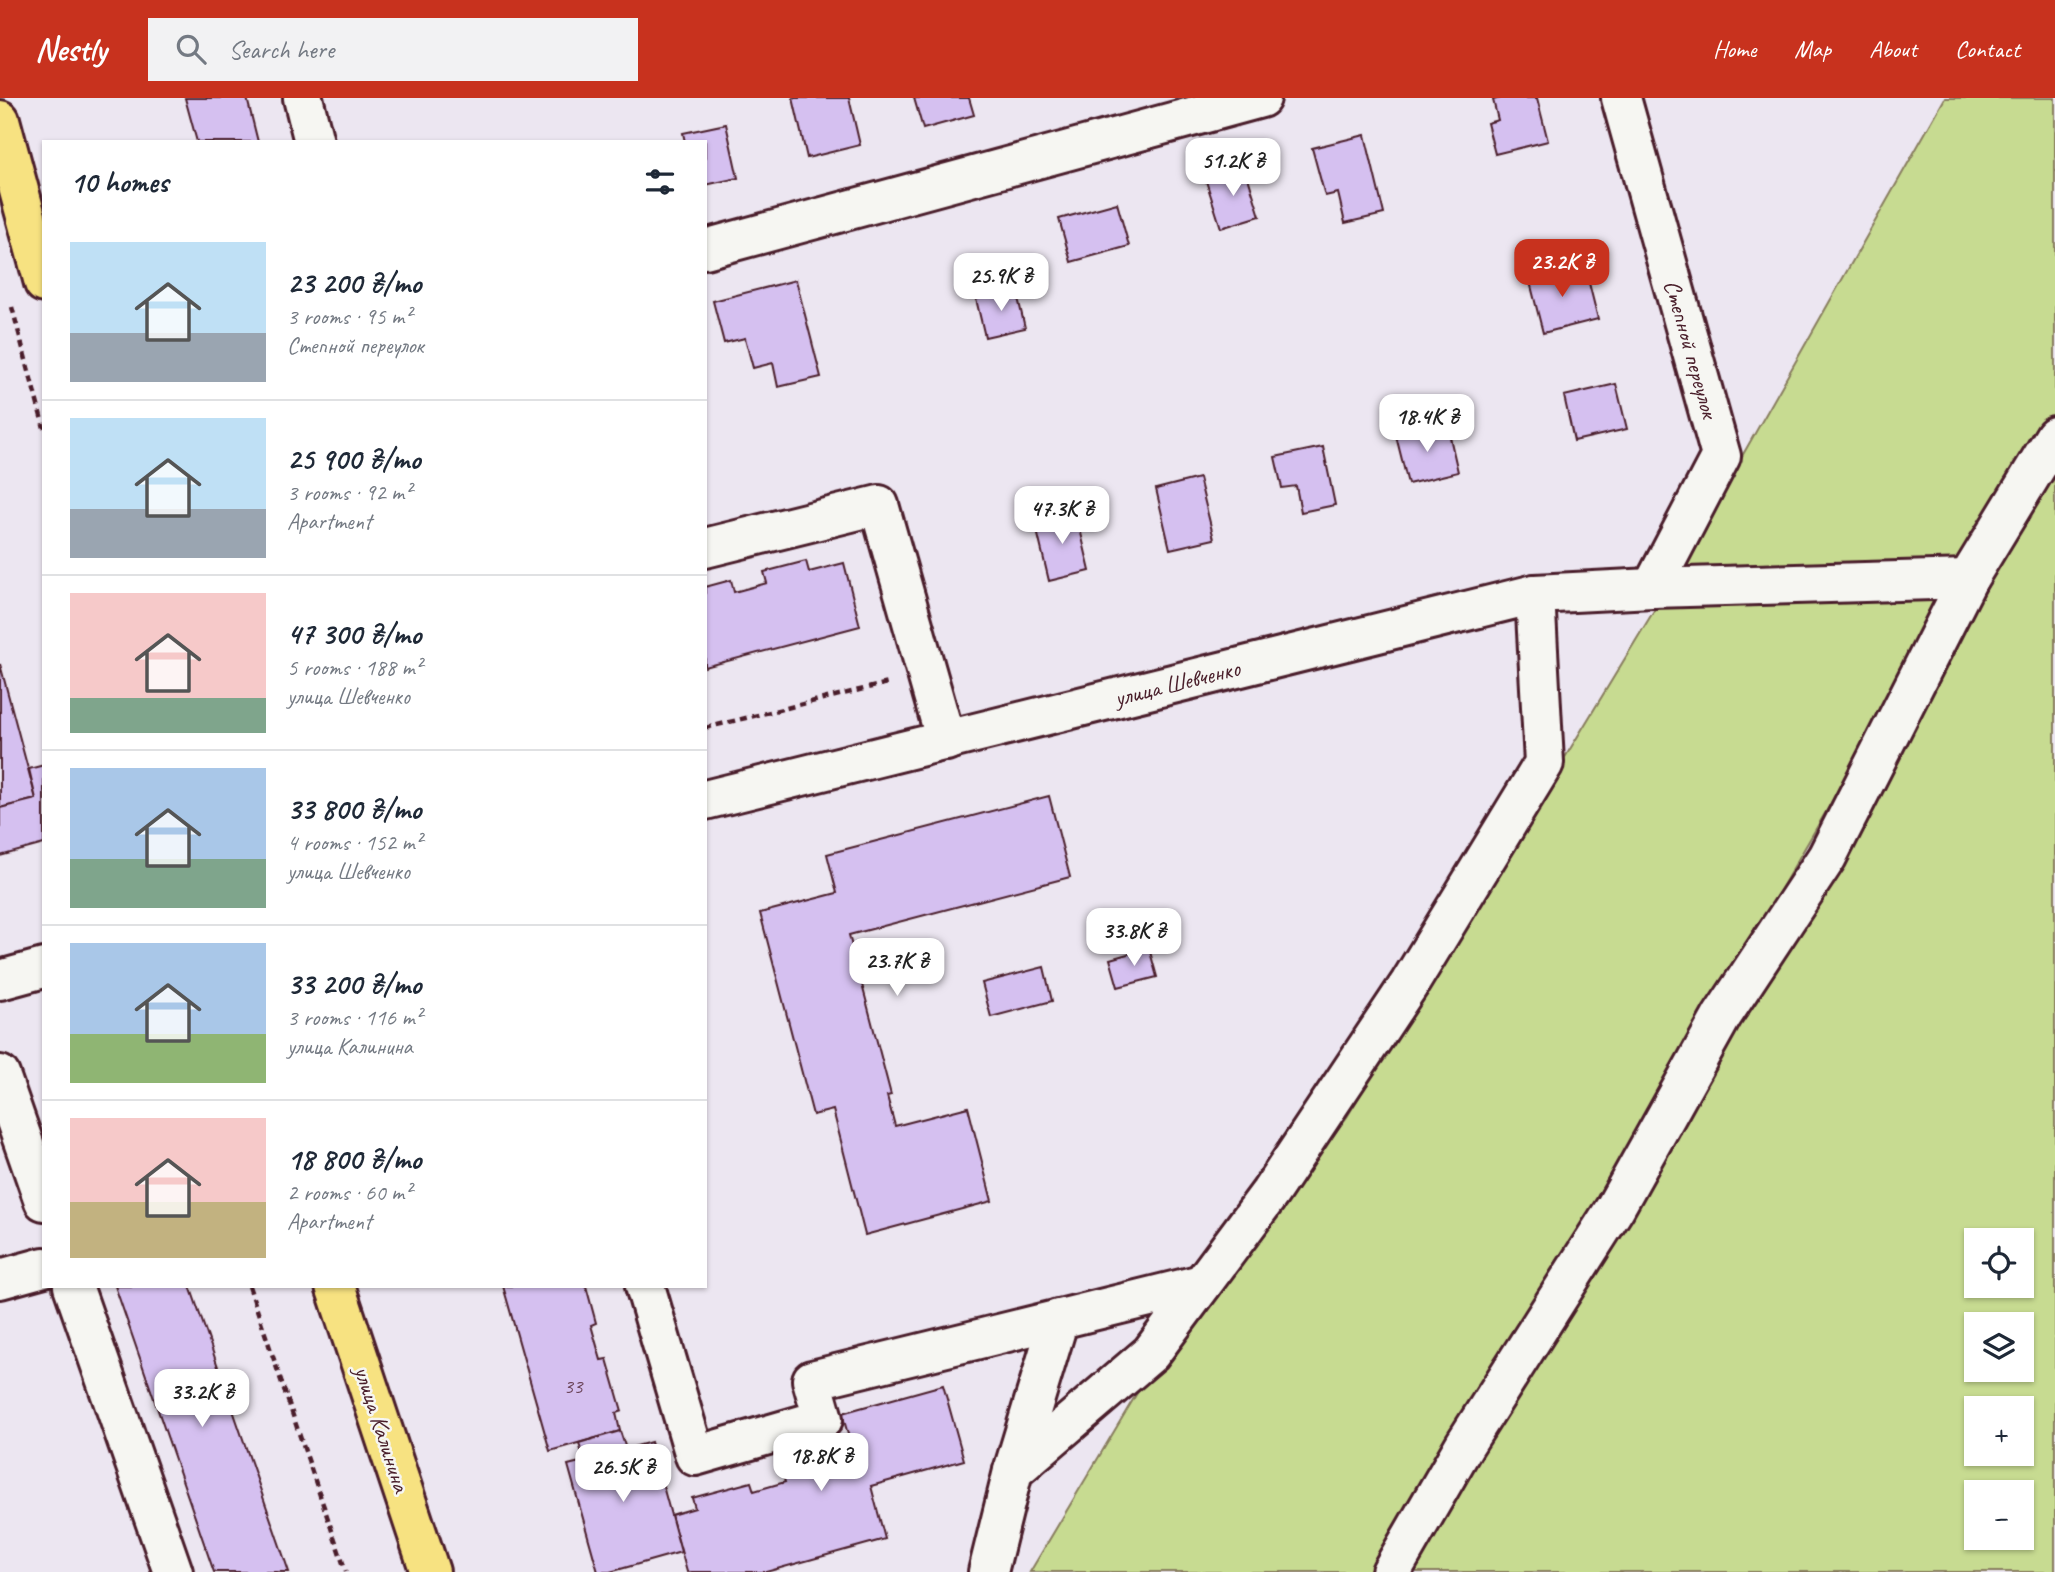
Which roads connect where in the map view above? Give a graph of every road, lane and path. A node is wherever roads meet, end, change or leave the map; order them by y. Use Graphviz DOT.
graph roads {
  1 [pos="303,98"];
  2 [pos="1261,98"];
  3 [pos="1621,98"];
  4 [pos="0,120"];
  5 [pos="314,140"];
  6 [pos="707,248"];
  7 [pos="42,276"];
  8 [pos="11,303"];
  9 [pos="42,420"];
  10 [pos="2055,436"];
  11 [pos="707,548"];
  12 [pos="1968,579"];
  13 [pos="1652,588"];
  14 [pos="1535,594"];
  15 [pos="927,673"];
  16 [pos="707,728"];
  17 [pos="946,741"];
  18 [pos="707,800"];
  19 [pos="42,969"];
  20 [pos="0,980"];
  21 [pos="0,1075"];
  22 [pos="42,1195"];
  23 [pos="42,1268"];
  24 [pos="0,1279"];
  25 [pos="1202,1284"];
  26 [pos="74,1288"];
  27 [pos="250,1288"];
  28 [pos="336,1288"];
  29 [pos="646,1288"];
  30 [pos="1059,1319"];
  31 [pos="1013,1471"];
  32 [pos="173,1572"];
  33 [pos="346,1572"];
  34 [pos="430,1572"];
  35 [pos="988,1572"];
  36 [pos="1391,1572"];
  1 -- 5 [label="street"];
  2 -- 6 [label="street"];
  3 -- 13 [label="street, Степной переулок"];
  4 -- 7 [label="main road"];
  8 -- 9 [label="path"];
  10 -- 12 [label="street"];
  11 -- 15 [label="street"];
  12 -- 13 [label="street, улица Шевченко"];
  12 -- 36 [label="street"];
  13 -- 14 [label="street, улица Шевченко"];
  14 -- 17 [label="street, улица Шевченко"];
  14 -- 25 [label="street"];
  15 -- 16 [label="path"];
  15 -- 17 [label="street"];
  17 -- 18 [label="street, улица Шевченко"];
  19 -- 20 [label="street"];
  21 -- 22 [label="street"];
  23 -- 24 [label="street"];
  25 -- 30 [label="street"];
  25 -- 31 [label="street"];
  26 -- 32 [label="street"];
  27 -- 33 [label="path"];
  28 -- 34 [label="main road, улица Калинина"];
  29 -- 30 [label="street"];
  30 -- 31 [label="street"];
  31 -- 35 [label="street"];
}
